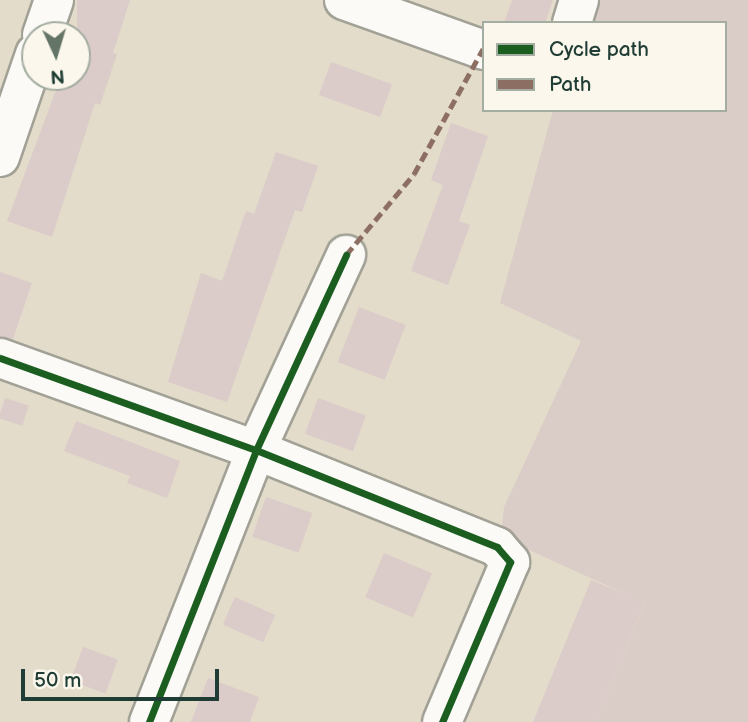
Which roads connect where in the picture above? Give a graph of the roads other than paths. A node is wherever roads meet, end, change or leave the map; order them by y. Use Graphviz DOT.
graph roads {
  1 [pos="54,0"];
  2 [pos="344,0"];
  3 [pos="579,0"];
  4 [pos="46,21"];
  5 [pos="573,21"];
  6 [pos="482,49"];
  7 [pos="22,91"];
  8 [pos="0,156"];
  9 [pos="346,255"];
  10 [pos="0,358"];
  11 [pos="256,450"];
  12 [pos="149,722"];
  13 [pos="442,722"];
  1 -- 4 [label="street"];
  2 -- 6 [label="street"];
  3 -- 5 [label="street"];
  7 -- 8 [label="street"];
  9 -- 11 [label="street"];
  10 -- 11 [label="street"];
  11 -- 12 [label="street"];
  11 -- 13 [label="street"];
}
